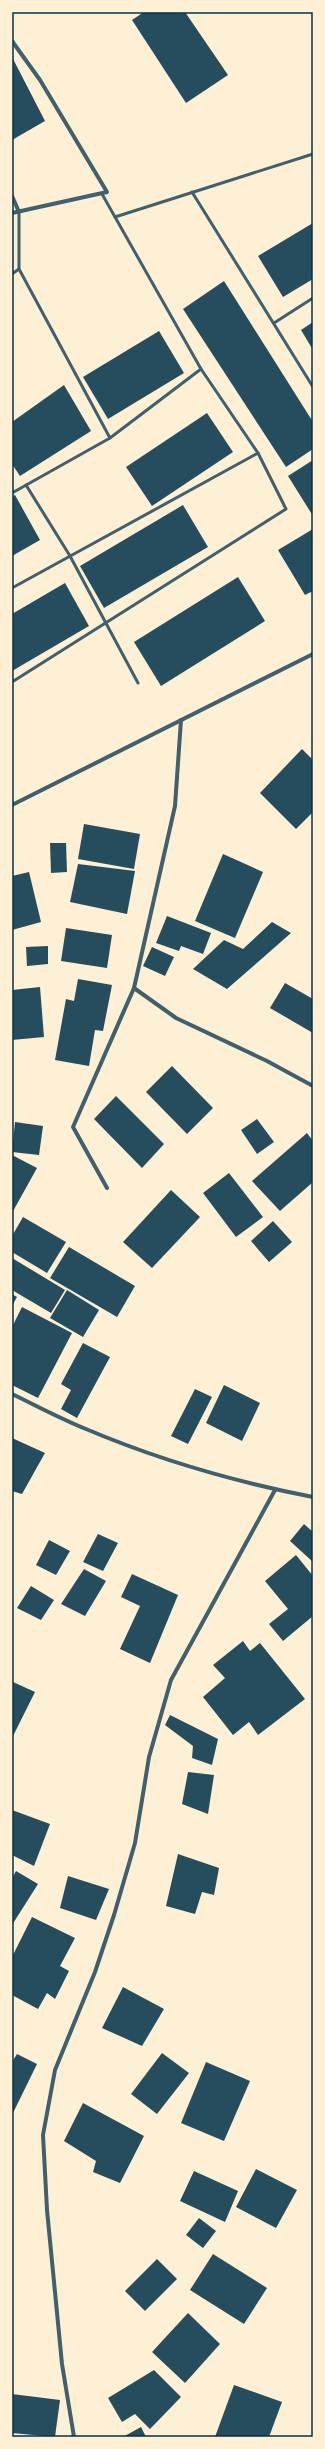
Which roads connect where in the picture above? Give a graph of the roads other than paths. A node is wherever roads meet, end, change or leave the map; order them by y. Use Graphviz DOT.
graph roads {
  1 [pos="12,41"];
  2 [pos="313,154"];
  3 [pos="192,192"];
  4 [pos="102,194"];
  5 [pos="12,196"];
  6 [pos="12,212"];
  7 [pos="19,212"];
  8 [pos="115,217"];
  9 [pos="19,269"];
  10 [pos="12,274"];
  11 [pos="313,298"];
  12 [pos="274,323"];
  13 [pos="201,369"];
  14 [pos="313,385"];
  15 [pos="110,438"];
  16 [pos="258,453"];
  17 [pos="26,486"];
  18 [pos="12,493"];
  19 [pos="70,556"];
  20 [pos="12,588"];
  21 [pos="104,624"];
  22 [pos="313,654"];
  23 [pos="12,682"];
  24 [pos="138,683"];
  25 [pos="181,720"];
  26 [pos="12,805"];
  27 [pos="134,988"];
  28 [pos="313,1086"];
  29 [pos="107,1188"];
  30 [pos="12,1394"];
  31 [pos="275,1490"];
  32 [pos="313,1497"];
  33 [pos="74,2437"];
  1 -- 4 [label="street"];
  2 -- 3 [label="lane"];
  3 -- 8 [label="lane"];
  3 -- 12 [label="lane"];
  4 -- 7 [label="street"];
  4 -- 8 [label="lane"];
  5 -- 7 [label="street"];
  6 -- 7 [label="street"];
  7 -- 9 [label="lane"];
  8 -- 13 [label="lane"];
  9 -- 10 [label="lane"];
  9 -- 15 [label="lane"];
  11 -- 12 [label="lane"];
  12 -- 14 [label="lane"];
  13 -- 15 [label="lane"];
  13 -- 16 [label="lane"];
  15 -- 17 [label="lane"];
  16 -- 19 [label="lane"];
  16 -- 21 [label="lane"];
  17 -- 18 [label="lane"];
  17 -- 19 [label="lane"];
  19 -- 20 [label="lane"];
  19 -- 21 [label="lane"];
  21 -- 23 [label="lane"];
  21 -- 24 [label="lane"];
  22 -- 25 [label="street"];
  25 -- 26 [label="street"];
  25 -- 27 [label="street"];
  27 -- 28 [label="street"];
  27 -- 29 [label="street"];
  30 -- 31 [label="street"];
  31 -- 32 [label="street"];
  31 -- 33 [label="street"];
}
